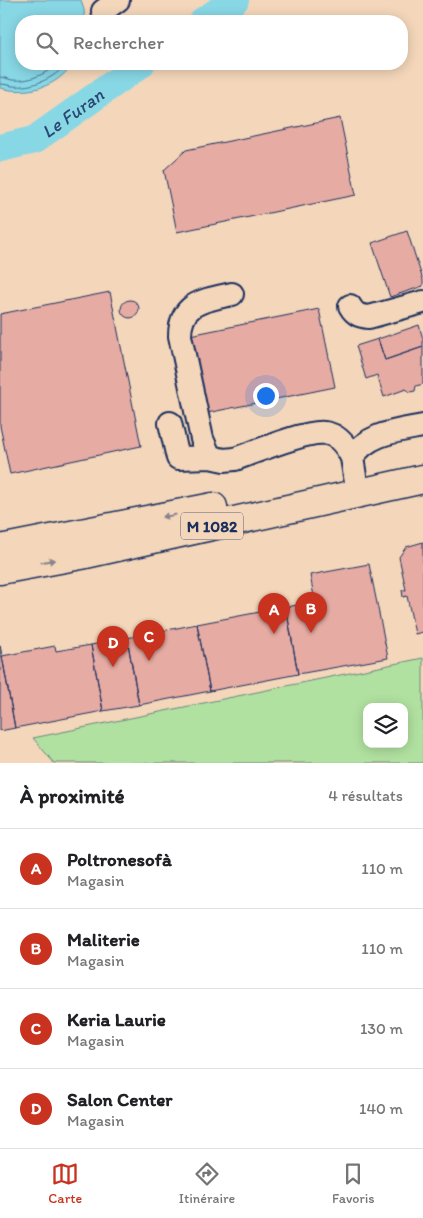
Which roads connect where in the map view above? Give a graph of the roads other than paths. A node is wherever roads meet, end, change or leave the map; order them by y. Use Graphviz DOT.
graph roads {
  1 [pos="232,294"];
  2 [pos="423,302"];
  3 [pos="350,306"];
  4 [pos="170,423"];
  5 [pos="423,426"];
  6 [pos="210,456"];
  7 [pos="423,465"];
  8 [pos="355,477"];
  9 [pos="423,479"];
  10 [pos="0,549"];
  11 [pos="0,570"];
  1 -- 6 [label="lane"];
  2 -- 3 [label="lane"];
  4 -- 6 [label="lane"];
  5 -- 8 [label="lane"];
  6 -- 8 [label="lane"];
  7 -- 8 [label="main road, M 1082"];
  8 -- 9 [label="main road, M 1082"];
  8 -- 10 [label="main road, M 1082, one-way"];
  11 -- 8 [label="main road, M 1082, one-way"];
}
